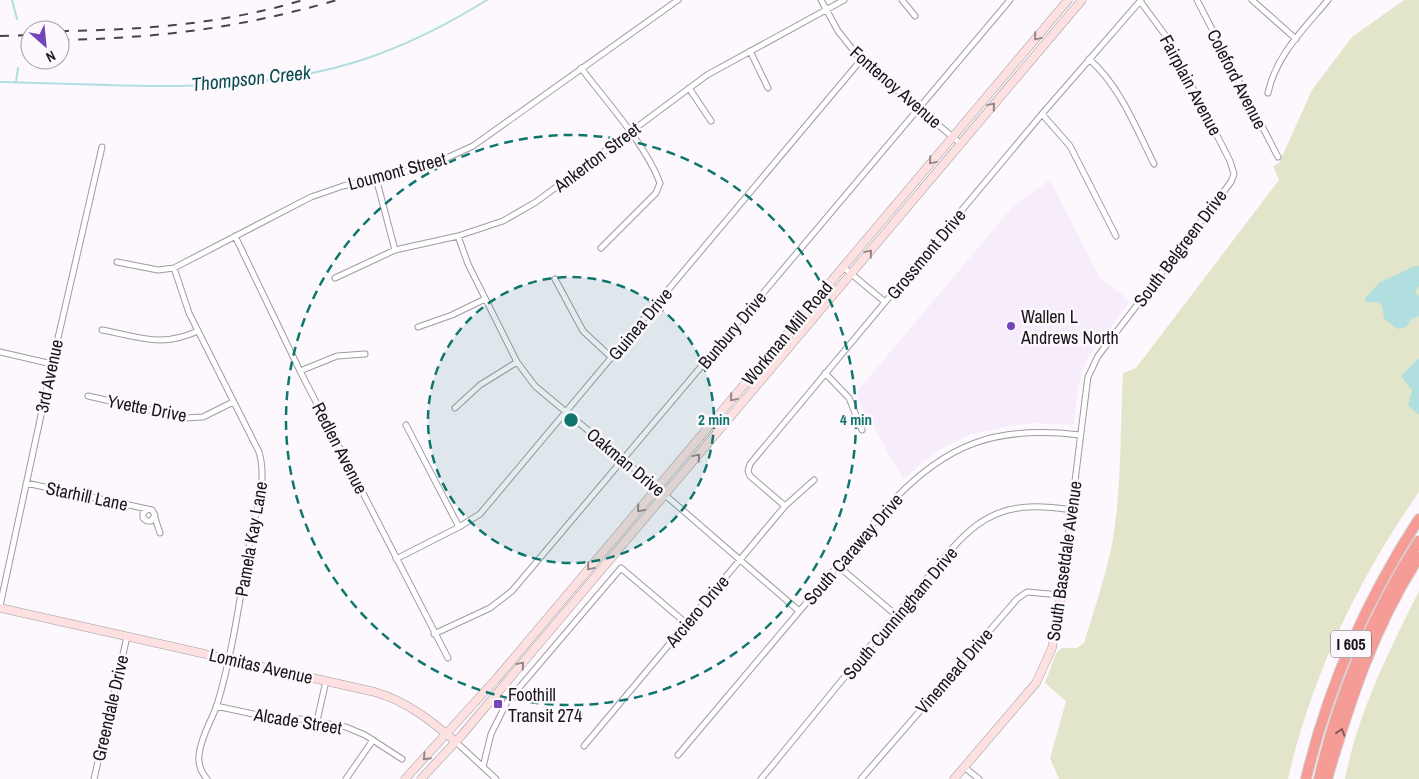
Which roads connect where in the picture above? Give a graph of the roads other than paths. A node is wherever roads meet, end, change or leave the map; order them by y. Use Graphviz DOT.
graph roads {
  1 [pos="678,0"];
  2 [pos="821,0"];
  3 [pos="844,0"];
  4 [pos="902,0"];
  5 [pos="1010,0"];
  6 [pos="1068,0"];
  7 [pos="1082,0"];
  8 [pos="1197,0"];
  9 [pos="1252,0"];
  10 [pos="1328,0"];
  11 [pos="1140,1"];
  12 [pos="826,9"];
  13 [pos="915,16"];
  14 [pos="1296,39"];
  15 [pos="750,51"];
  16 [pos="1089,59"];
  17 [pos="861,60"];
  18 [pos="581,68"];
  19 [pos="689,88"];
  20 [pos="768,88"];
  21 [pos="1268,93"];
  22 [pos="919,109"];
  23 [pos="1042,114"];
  24 [pos="711,121"];
  25 [pos="630,133"];
  26 [pos="952,136"];
  27 [pos="961,144"];
  28 [pos="102,147"];
  29 [pos="1278,157"];
  30 [pos="1154,164"];
  31 [pos="1234,174"];
  32 [pos="376,178"];
  33 [pos="235,236"];
  34 [pos="458,236"];
  35 [pos="1116,236"];
  36 [pos="601,248"];
  37 [pos="395,250"];
  38 [pos="117,262"];
  39 [pos="843,266"];
  40 [pos="174,268"];
  41 [pos="852,274"];
  42 [pos="334,278"];
  43 [pos="555,279"];
  44 [pos="485,299"];
  45 [pos="885,302"];
  46 [pos="418,326"];
  47 [pos="102,330"];
  48 [pos="198,331"];
  49 [pos="0,352"];
  50 [pos="365,354"];
  51 [pos="612,358"];
  52 [pos="517,362"];
  53 [pos="52,364"];
  54 [pos="300,371"];
  55 [pos="825,373"];
  56 [pos="88,396"];
  57 [pos="1085,400"];
  58 [pos="233,402"];
  59 [pos="455,408"];
  60 [pos="566,412"];
  61 [pos="406,425"];
  62 [pos="862,430"];
  63 [pos="1080,435"];
  64 [pos="623,460"];
  65 [pos="814,480"];
  66 [pos="26,483"];
  67 [pos="657,488"];
  68 [pos="665,495"];
  69 [pos="785,506"];
  70 [pos="147,510"];
  71 [pos="1072,510"];
  72 [pos="155,518"];
  73 [pos="1419,519"];
  74 [pos="459,527"];
  75 [pos="1419,530"];
  76 [pos="160,533"];
  77 [pos="1419,541"];
  78 [pos="1419,557"];
  79 [pos="396,559"];
  80 [pos="739,560"];
  81 [pos="838,566"];
  82 [pos="1061,594"];
  83 [pos="0,607"];
  84 [pos="799,611"];
  85 [pos="896,615"];
  86 [pos="687,624"];
  87 [pos="434,634"];
  88 [pos="127,637"];
  89 [pos="448,658"];
  90 [pos="227,659"];
  91 [pos="326,681"];
  92 [pos="216,706"];
  93 [pos="317,721"];
  94 [pos="447,735"];
  95 [pos="373,740"];
  96 [pos="456,742"];
  97 [pos="584,746"];
  98 [pos="678,755"];
  99 [pos="402,759"];
  100 [pos="483,767"];
  101 [pos="964,767"];
  102 [pos="205,778"];
  103 [pos="94,779"];
  104 [pos="346,779"];
  105 [pos="406,779"];
  106 [pos="421,779"];
  107 [pos="496,779"];
  108 [pos="761,779"];
  109 [pos="861,779"];
  110 [pos="954,779"];
  111 [pos="979,779"];
  112 [pos="1306,779"];
  113 [pos="1312,779"];
  114 [pos="1318,779"];
  115 [pos="1327,779"];
  1 -- 18 [label="street, Loumont Street"];
  2 -- 12 [label="street, Fontenoy Avenue"];
  3 -- 12 [label="street, Ankerton Street"];
  4 -- 13 [label="street"];
  5 -- 22 [label="street, Bunbury Drive"];
  6 -- 26 [label="main road, Workman Mill Road, one-way"];
  27 -- 7 [label="main road, Workman Mill Road, one-way"];
  8 -- 29 [label="street, Coleford Avenue"];
  9 -- 14 [label="street"];
  10 -- 14 [label="street"];
  11 -- 16 [label="street, Grossmont Drive"];
  11 -- 31 [label="street, Fairplain Avenue"];
  12 -- 15 [label="street, Ankerton Street"];
  12 -- 17 [label="street, Fontenoy Avenue"];
  14 -- 21 [label="street"];
  15 -- 19 [label="street, Ankerton Street"];
  15 -- 20 [label="street"];
  16 -- 23 [label="street, Grossmont Drive"];
  16 -- 30 [label="street"];
  17 -- 22 [label="street, Fontenoy Avenue"];
  17 -- 51 [label="street, Guinea Drive"];
  18 -- 25 [label="street"];
  18 -- 32 [label="street, Loumont Street"];
  19 -- 24 [label="street"];
  19 -- 25 [label="street, Ankerton Street"];
  22 -- 26 [label="street, Fontenoy Avenue"];
  22 -- 64 [label="street, Bunbury Drive"];
  23 -- 35 [label="street"];
  23 -- 45 [label="street, Grossmont Drive"];
  25 -- 34 [label="street, Ankerton Street"];
  25 -- 36 [label="street"];
  26 -- 27 [label="street, Fontenoy Avenue"];
  26 -- 39 [label="main road, Workman Mill Road, one-way"];
  41 -- 27 [label="main road, Workman Mill Road, one-way"];
  28 -- 53 [label="street, 3rd Avenue"];
  31 -- 57 [label="street, South Belgreen Drive"];
  32 -- 33 [label="street, Loumont Street"];
  32 -- 37 [label="street"];
  33 -- 40 [label="street, Loumont Street"];
  33 -- 54 [label="street, Redlen Avenue"];
  34 -- 37 [label="street, Ankerton Street"];
  34 -- 44 [label="street, Oakman Drive"];
  37 -- 42 [label="street, Ankerton Street"];
  38 -- 40 [label="street, Loumont Street"];
  39 -- 41 [label="street"];
  39 -- 67 [label="main road, Workman Mill Road, one-way"];
  40 -- 48 [label="street, Pamela Kay Lane"];
  41 -- 45 [label="street"];
  68 -- 41 [label="main road, Workman Mill Road, one-way"];
  43 -- 51 [label="street"];
  44 -- 46 [label="street"];
  44 -- 52 [label="street, Oakman Drive"];
  45 -- 55 [label="street, Grossmont Drive"];
  47 -- 48 [label="street"];
  48 -- 58 [label="street, Pamela Kay Lane"];
  49 -- 53 [label="street"];
  50 -- 54 [label="street"];
  51 -- 60 [label="street, Guinea Drive"];
  52 -- 59 [label="street"];
  52 -- 60 [label="street, Oakman Drive"];
  53 -- 66 [label="street, 3rd Avenue"];
  54 -- 79 [label="street, Redlen Avenue"];
  55 -- 62 [label="street"];
  55 -- 69 [label="street, Grossmont Drive"];
  56 -- 58 [label="street, Yvette Drive"];
  57 -- 63 [label="street, South Basetdale Avenue"];
  58 -- 90 [label="street, Pamela Kay Lane"];
  60 -- 64 [label="street, Oakman Drive"];
  60 -- 74 [label="street, Guinea Drive"];
  61 -- 74 [label="street"];
  63 -- 71 [label="street, South Basetdale Avenue"];
  63 -- 81 [label="street, South Caraway Drive"];
  64 -- 67 [label="street, Oakman Drive"];
  64 -- 87 [label="street, Bunbury Drive"];
  65 -- 69 [label="street, Arciero Drive"];
  66 -- 70 [label="street, Starhill Lane"];
  66 -- 83 [label="street, 3rd Avenue"];
  67 -- 68 [label="street, Oakman Drive"];
  67 -- 94 [label="main road, Workman Mill Road, one-way"];
  68 -- 80 [label="street, Oakman Drive"];
  96 -- 68 [label="main road, Workman Mill Road, one-way"];
  69 -- 80 [label="street, Arciero Drive"];
  70 -- 72 [label="street, Starhill Lane"];
  70 -- 72 [label="street, Starhill Lane"];
  71 -- 82 [label="street, South Basetdale Avenue"];
  71 -- 85 [label="street, South Cunningham Drive"];
  72 -- 76 [label="street, Starhill Lane"];
  73 -- 112 [label="highway, I 605"];
  74 -- 79 [label="street, Guinea Drive"];
  75 -- 113 [label="highway"];
  77 -- 114 [label="highway"];
  115 -- 78 [label="highway, I 605, one-way"];
  79 -- 87 [label="street, Redlen Avenue"];
  80 -- 84 [label="street, Oakman Drive"];
  80 -- 86 [label="street, Arciero Drive"];
  81 -- 84 [label="street, South Caraway Drive"];
  81 -- 85 [label="street"];
  82 -- 101 [label="main road, South Basetdale Avenue"];
  82 -- 109 [label="street, Vinemead Drive"];
  83 -- 88 [label="main road, Lomitas Avenue"];
  84 -- 98 [label="street, South Caraway Drive"];
  85 -- 108 [label="street, South Cunningham Drive"];
  86 -- 97 [label="street, Arciero Drive"];
  86 -- 100 [label="street"];
  87 -- 89 [label="street, Redlen Avenue"];
  88 -- 90 [label="main road, Lomitas Avenue"];
  88 -- 103 [label="street, Greendale Drive"];
  90 -- 91 [label="main road, Lomitas Avenue"];
  90 -- 92 [label="street, Pamela Kay Lane"];
  91 -- 93 [label="street"];
  91 -- 94 [label="main road, Lomitas Avenue"];
  92 -- 93 [label="street, Alcade Street"];
  92 -- 102 [label="street, Pamela Kay Lane"];
  93 -- 95 [label="street, Alcade Street"];
  94 -- 96 [label="main road, Lomitas Avenue"];
  94 -- 105 [label="main road, Workman Mill Road, one-way"];
  95 -- 99 [label="street, Alcade Street"];
  95 -- 104 [label="street"];
  96 -- 100 [label="street, Lomitas Avenue"];
  96 -- 106 [label="main road, Workman Mill Road"];
  100 -- 107 [label="street, Lomitas Avenue"];
  101 -- 110 [label="main road, South Basetdale Avenue"];
  101 -- 111 [label="street"];
}
